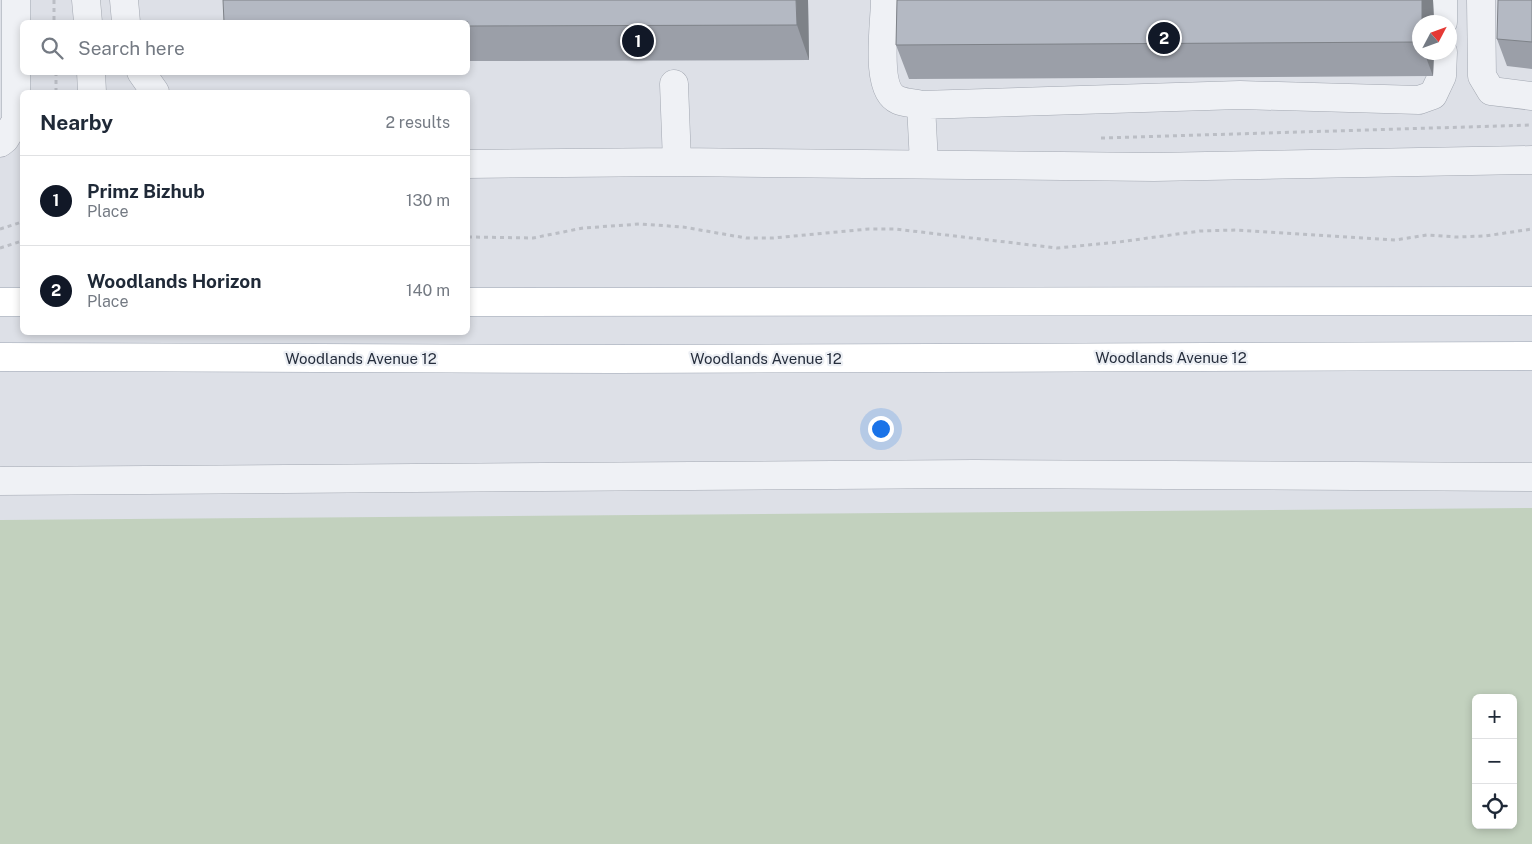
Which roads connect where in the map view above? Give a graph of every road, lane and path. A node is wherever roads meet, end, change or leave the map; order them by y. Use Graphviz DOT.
graph roads {
  1 [pos="16,0"];
  2 [pos="54,0"];
  3 [pos="86,0"];
  4 [pos="124,0"];
  5 [pos="885,0"];
  6 [pos="1443,0"];
  7 [pos="1481,0"];
  8 [pos="1443,15"];
  9 [pos="54,20"];
  10 [pos="88,20"];
  11 [pos="126,20"];
  12 [pos="1443,60"];
  13 [pos="56,75"];
  14 [pos="91,75"];
  15 [pos="143,75"];
  16 [pos="674,84"];
  17 [pos="56,90"];
  18 [pos="92,90"];
  19 [pos="154,90"];
  20 [pos="1532,96"];
  21 [pos="921,105"];
  22 [pos="1532,125"];
  23 [pos="1100,138"];
  24 [pos="0,143"];
  25 [pos="1532,160"];
  26 [pos="677,162"];
  27 [pos="924,163"];
  28 [pos="470,164"];
  29 [pos="20,223"];
  30 [pos="0,229"];
  31 [pos="1532,229"];
  32 [pos="470,237"];
  33 [pos="20,242"];
  34 [pos="0,248"];
  35 [pos="20,289"];
  36 [pos="1532,300"];
  37 [pos="0,301"];
  38 [pos="20,302"];
  39 [pos="470,302"];
  40 [pos="1532,356"];
  41 [pos="0,357"];
  42 [pos="1532,477"];
  43 [pos="0,481"];
  1 -- 24 [label="lane"];
  2 -- 9 [label="path"];
  3 -- 10 [label="lane"];
  4 -- 11 [label="lane"];
  5 -- 21 [label="lane"];
  6 -- 8 [label="lane"];
  7 -- 20 [label="lane"];
  12 -- 21 [label="lane"];
  13 -- 17 [label="path"];
  14 -- 18 [label="lane"];
  15 -- 19 [label="lane"];
  16 -- 26 [label="lane"];
  21 -- 27 [label="lane"];
  22 -- 23 [label="path"];
  25 -- 27 [label="lane"];
  26 -- 27 [label="lane"];
  26 -- 28 [label="lane"];
  29 -- 30 [label="path"];
  31 -- 32 [label="path"];
  33 -- 34 [label="path"];
  35 -- 37 [label="lane"];
  36 -- 39 [label="main road"];
  37 -- 38 [label="main road"];
  40 -- 41 [label="main road, Woodlands Avenue 12"];
  42 -- 43 [label="lane"];
}
